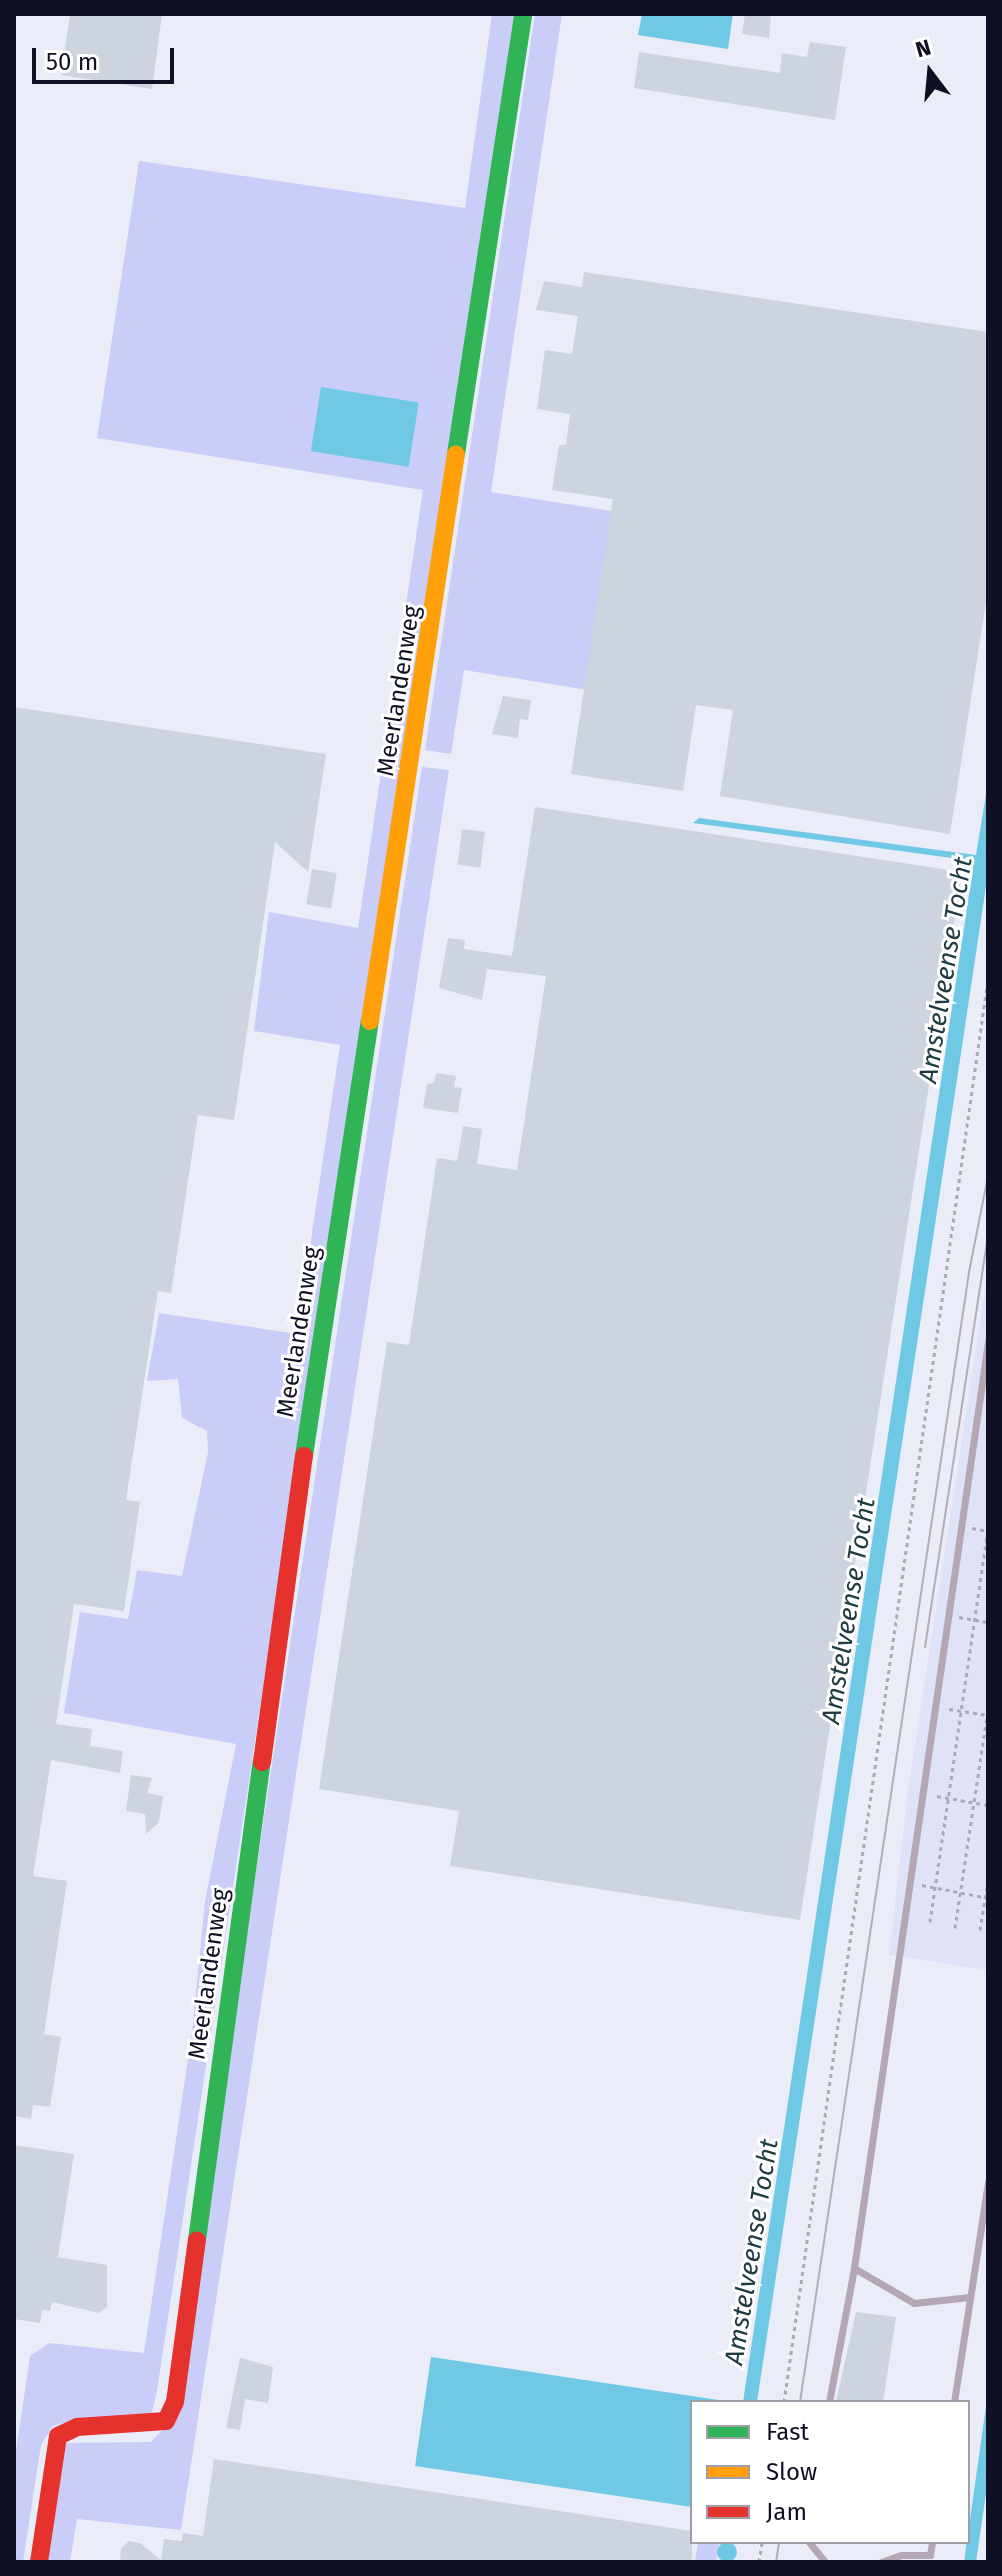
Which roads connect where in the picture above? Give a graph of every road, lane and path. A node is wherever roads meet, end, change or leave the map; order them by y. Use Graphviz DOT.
graph roads {
  1 [pos="523,14"];
  2 [pos="988,979"];
  3 [pos="988,1341"];
  4 [pos="968,1528"];
  5 [pos="988,1530"];
  6 [pos="955,1617"];
  7 [pos="975,1619"];
  8 [pos="988,1622"];
  9 [pos="942,1707"];
  10 [pos="962,1711"];
  11 [pos="988,1714"];
  12 [pos="929,1795"];
  13 [pos="948,1799"];
  14 [pos="974,1803"];
  15 [pos="988,1805"];
  16 [pos="988,1881"];
  17 [pos="930,1922"];
  18 [pos="955,1928"];
  19 [pos="980,1930"];
  20 [pos="988,2182"];
  21 [pos="854,2268"];
  22 [pos="970,2297"];
  23 [pos="784,2400"];
  24 [pos="829,2400"];
  25 [pos="954,2400"];
  26 [pos="811,2544"];
  27 [pos="932,2544"];
  28 [pos="39,2562"];
  29 [pos="825,2562"];
  30 [pos="881,2562"];
  1 -- 28 [label="street, Meerlandenweg"];
  2 -- 23 [label="path"];
  3 -- 21 [label="lane"];
  4 -- 5 [label="path"];
  5 -- 7 [label="path"];
  6 -- 7 [label="path"];
  7 -- 8 [label="path"];
  7 -- 10 [label="path"];
  9 -- 10 [label="path"];
  10 -- 11 [label="path"];
  10 -- 13 [label="path"];
  11 -- 14 [label="path"];
  12 -- 13 [label="path"];
  13 -- 14 [label="path"];
  13 -- 17 [label="path"];
  14 -- 15 [label="path"];
  14 -- 18 [label="path"];
  16 -- 19 [label="path"];
  20 -- 22 [label="lane"];
  21 -- 22 [label="lane"];
  21 -- 24 [label="lane"];
  22 -- 25 [label="lane"];
  26 -- 29 [label="lane"];
  27 -- 30 [label="lane"];
}
